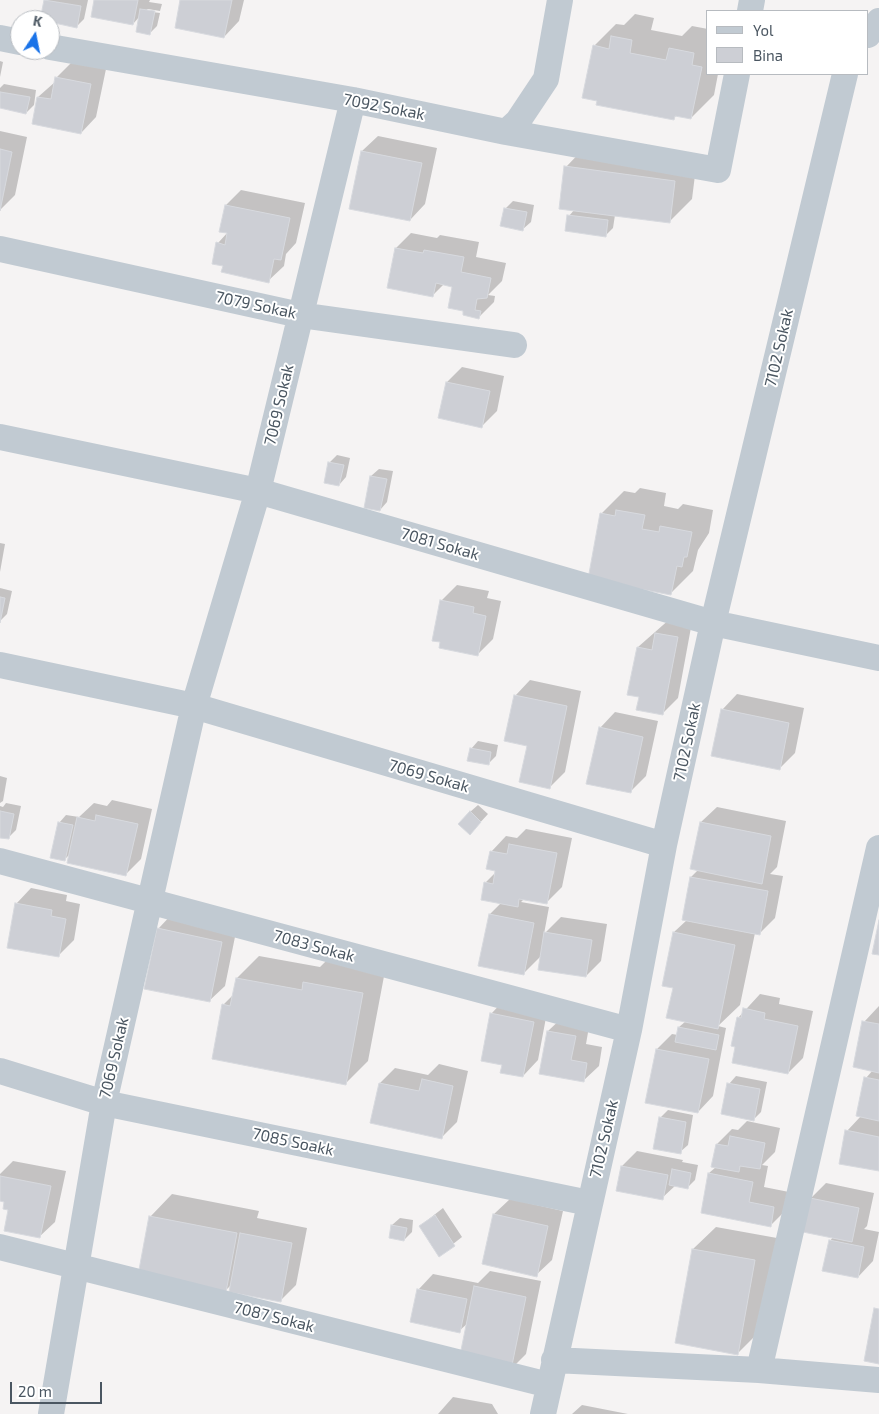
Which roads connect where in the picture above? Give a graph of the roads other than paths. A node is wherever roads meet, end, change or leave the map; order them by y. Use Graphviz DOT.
graph roads {
  1 [pos="560,0"];
  2 [pos="879,21"];
  3 [pos="869,35"];
  4 [pos="60,49"];
  5 [pos="737,75"];
  6 [pos="845,75"];
  7 [pos="353,100"];
  8 [pos="506,132"];
  9 [pos="0,249"];
  10 [pos="300,315"];
  11 [pos="514,345"];
  12 [pos="0,437"];
  13 [pos="258,491"];
  14 [pos="713,623"];
  15 [pos="879,658"];
  16 [pos="0,665"];
  17 [pos="194,706"];
  18 [pos="664,845"];
  19 [pos="879,848"];
  20 [pos="0,861"];
  21 [pos="150,902"];
  22 [pos="629,1030"];
  23 [pos="0,1071"];
  24 [pos="104,1103"];
  25 [pos="589,1203"];
  26 [pos="0,1247"];
  27 [pos="75,1267"];
  28 [pos="759,1370"];
  29 [pos="552,1373"];
  30 [pos="879,1380"];
  31 [pos="51,1414"];
  32 [pos="543,1414"];
  1 -- 8 [label="street"];
  2 -- 3 [label="street"];
  4 -- 7 [label="street, 7092 Sokak"];
  5 -- 8 [label="street, 7092 Sokak"];
  6 -- 14 [label="street, 7102 Sokak"];
  7 -- 8 [label="street, 7092 Sokak"];
  7 -- 10 [label="street, 7069 Sokak"];
  9 -- 10 [label="street, 7079 Sokak"];
  10 -- 11 [label="street, 7079 Sokak"];
  10 -- 13 [label="street, 7069 Sokak"];
  12 -- 13 [label="street, 7081 Sokak"];
  13 -- 14 [label="street, 7081 Sokak"];
  13 -- 17 [label="street, 7069 Sokak"];
  14 -- 15 [label="street, 7081 Sokak"];
  14 -- 18 [label="street, 7102 Sokak"];
  16 -- 17 [label="street, 7069 Sokak"];
  17 -- 18 [label="street, 7069 Sokak"];
  17 -- 21 [label="street, 7069 Sokak"];
  18 -- 22 [label="street, 7102 Sokak"];
  19 -- 28 [label="street"];
  20 -- 21 [label="street, 7083 Sokak"];
  21 -- 22 [label="street, 7083 Sokak"];
  21 -- 24 [label="street, 7069 Sokak"];
  22 -- 25 [label="street, 7102 Sokak"];
  23 -- 24 [label="street, 7085 Soakk"];
  24 -- 25 [label="street, 7085 Soakk"];
  24 -- 27 [label="street, 7069 Sokak"];
  25 -- 29 [label="street, 7102 Sokak"];
  26 -- 27 [label="street, 7087 Sokak"];
  27 -- 29 [label="street, 7087 Sokak"];
  27 -- 31 [label="street, 7069 Sokak"];
  28 -- 29 [label="street, 7087 Sokak"];
  28 -- 30 [label="street, 7087 Sokak"];
  29 -- 32 [label="street, 7102 Sokak"];
}
